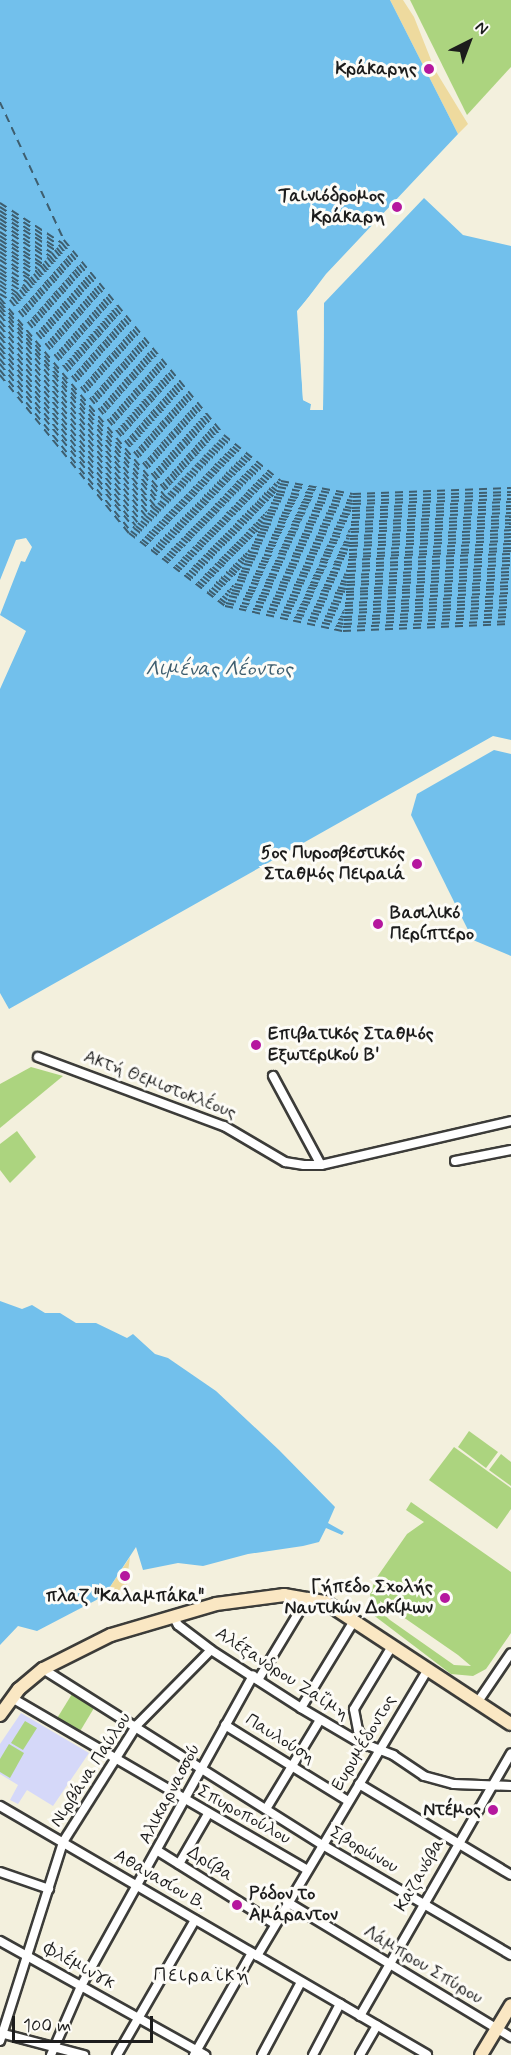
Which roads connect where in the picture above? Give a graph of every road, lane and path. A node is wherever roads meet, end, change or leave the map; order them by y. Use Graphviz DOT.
graph roads {
  1 [pos="38,1057"];
  2 [pos="273,1076"];
  3 [pos="511,1121"];
  4 [pos="511,1150"];
  5 [pos="455,1161"];
  6 [pos="321,1165"];
  7 [pos="308,1597"];
  8 [pos="172,1616"];
  9 [pos="354,1621"];
  10 [pos="391,1648"];
  11 [pos="211,1650"];
  12 [pos="511,1653"];
  13 [pos="43,1669"];
  14 [pos="426,1672"];
  15 [pos="255,1678"];
  16 [pos="12,1698"];
  17 [pos="477,1703"];
  18 [pos="301,1708"];
  19 [pos="0,1715"];
  20 [pos="320,1720"];
  21 [pos="511,1724"];
  22 [pos="137,1725"];
  23 [pos="225,1725"];
  24 [pos="370,1747"];
  25 [pos="380,1749"];
  26 [pos="511,1753"];
  27 [pos="113,1760"];
  28 [pos="292,1766"];
  29 [pos="203,1768"];
  30 [pos="359,1784"];
  31 [pos="491,1787"];
  32 [pos="509,1788"];
  33 [pos="187,1801"];
  34 [pos="348,1801"];
  35 [pos="0,1806"];
  36 [pos="266,1809"];
  37 [pos="208,1814"];
  38 [pos="63,1842"];
  39 [pos="458,1843"];
  40 [pos="321,1844"];
  41 [pos="158,1851"];
  42 [pos="179,1864"];
  43 [pos="306,1869"];
  44 [pos="0,1872"];
  45 [pos="511,1875"];
  46 [pos="137,1886"];
  47 [pos="49,1888"];
  48 [pos="287,1902"];
  49 [pos="423,1903"];
  50 [pos="195,1920"];
  51 [pos="275,1924"];
  52 [pos="0,1941"];
  53 [pos="254,1954"];
  54 [pos="511,1955"];
  55 [pos="30,1957"];
  56 [pos="388,1964"];
  57 [pos="301,1982"];
  58 [pos="81,1986"];
  59 [pos="340,2004"];
  60 [pos="511,2005"];
  61 [pos="360,2016"];
  62 [pos="139,2018"];
  63 [pos="377,2026"];
  64 [pos="497,2029"];
  65 [pos="1,2036"];
  66 [pos="511,2037"];
  67 [pos="53,2051"];
  68 [pos="195,2053"];
  69 [pos="84,2055"];
  70 [pos="117,2055"];
  71 [pos="205,2055"];
  72 [pos="262,2055"];
  73 [pos="313,2055"];
  74 [pos="360,2055"];
  75 [pos="427,2055"];
  76 [pos="481,2055"];
  1 -- 6 [label="street, Ακτή Θεμιστοκλέους"];
  2 -- 6 [label="street"];
  3 -- 6 [label="street, Ακτή Θεμιστοκλέους"];
  4 -- 5 [label="street"];
  7 -- 8 [label="main road"];
  7 -- 9 [label="main road"];
  7 -- 15 [label="street, Αλικαρνασσού"];
  8 -- 11 [label="street, Αλέξανδρου Ζαΐμη"];
  8 -- 13 [label="main road"];
  9 -- 10 [label="main road"];
  9 -- 18 [label="street"];
  10 -- 14 [label="main road"];
  10 -- 24 [label="street"];
  11 -- 15 [label="street, Αλέξανδρου Ζαΐμη"];
  11 -- 22 [label="street, Νιρβάνα Παύλου"];
  12 -- 17 [label="street"];
  13 -- 16 [label="main road"];
  13 -- 22 [label="street, Σβορώνου"];
  14 -- 17 [label="main road"];
  14 -- 25 [label="street, Ευρυμέδοντος"];
  15 -- 18 [label="street, Αλέξανδρου Ζαΐμη"];
  15 -- 23 [label="street, Αλικαρνασσού"];
  16 -- 19 [label="main road"];
  16 -- 27 [label="street, Σπυροπούλου"];
  17 -- 21 [label="main road"];
  18 -- 20 [label="street, Αλέξανδρου Ζαΐμη"];
  20 -- 24 [label="street, Αλέξανδρου Ζαΐμη"];
  20 -- 28 [label="street"];
  22 -- 27 [label="street, Νιρβάνα Παύλου"];
  22 -- 29 [label="street, Σβορώνου"];
  23 -- 28 [label="street, Παυλούση"];
  23 -- 29 [label="street, Αλικαρνασσού"];
  24 -- 25 [label="street, Αλέξανδρου Ζαΐμη"];
  25 -- 30 [label="street, Ευρυμέδοντος"];
  25 -- 31 [label="street, Αλέξανδρου Ζαΐμη"];
  26 -- 31 [label="street, Καζανόβα"];
  27 -- 33 [label="street, Σπυροπούλου"];
  27 -- 38 [label="street, Νιρβάνα Παύλου"];
  28 -- 34 [label="street, Παυλούση"];
  28 -- 36 [label="street"];
  29 -- 33 [label="street, Αλικαρνασσού"];
  29 -- 36 [label="street, Σβορώνου"];
  30 -- 34 [label="street, Ευρυμέδοντος"];
  30 -- 39 [label="street"];
  31 -- 32 [label="street, Αλέξανδρου Ζαΐμη"];
  31 -- 39 [label="street, Καζανόβα"];
  33 -- 37 [label="street, Σπυροπούλου"];
  33 -- 41 [label="street, Αλικαρνασσού"];
  34 -- 40 [label="street, Ευρυμέδοντος"];
  35 -- 38 [label="street, Αθανασίου Β."];
  36 -- 40 [label="street, Σβορώνου"];
  37 -- 42 [label="street"];
  37 -- 43 [label="street, Σπυροπούλου"];
  38 -- 46 [label="street, Αθανασίου Β."];
  38 -- 47 [label="street, Νιρβάνα Παύλου"];
  39 -- 45 [label="street"];
  39 -- 49 [label="street, Καζανόβα"];
  40 -- 43 [label="street, Ευρυμέδοντος"];
  40 -- 49 [label="street, Σβορώνου"];
  41 -- 42 [label="street, Δρίβα"];
  41 -- 46 [label="street, Αλικαρνασσού"];
  42 -- 51 [label="street, Δρίβα"];
  43 -- 48 [label="street, Ευρυμέδοντος"];
  44 -- 47 [label="street"];
  46 -- 50 [label="street, Αθανασίου Β."];
  46 -- 58 [label="street, Αλικαρνασσού"];
  47 -- 55 [label="street, Νιρβάνα Παύλου"];
  48 -- 51 [label="street, Ευρυμέδοντος"];
  48 -- 56 [label="street, Λάμπρου Σπύρου"];
  49 -- 54 [label="street, Σβορώνου"];
  49 -- 56 [label="street, Καζανόβα"];
  50 -- 53 [label="street, Αθανασίου Β."];
  50 -- 62 [label="street"];
  51 -- 53 [label="street, Ευρυμέδοντος"];
  52 -- 55 [label="street, Φλέμινγκ"];
  53 -- 57 [label="street, Αθανασίου Β."];
  53 -- 68 [label="street, Ευρυμέδοντος"];
  55 -- 58 [label="street, Φλέμινγκ"];
  55 -- 65 [label="street, Νιρβάνα Παύλου"];
  56 -- 61 [label="street, Καζανόβα"];
  56 -- 64 [label="street, Λάμπρου Σπύρου"];
  57 -- 59 [label="street, Αθανασίου Β."];
  57 -- 72 [label="street"];
  58 -- 62 [label="street, Φλέμινγκ"];
  58 -- 67 [label="street, Αλικαρνασσού"];
  59 -- 61 [label="street, Αθανασίου Β."];
  59 -- 73 [label="street"];
  60 -- 64 [label="main road"];
  61 -- 63 [label="street, Αθανασίου Β."];
  62 -- 68 [label="street, Φλέμινγκ"];
  62 -- 70 [label="street"];
  63 -- 74 [label="street"];
  63 -- 75 [label="street, Αθανασίου Β."];
  64 -- 66 [label="street, Λάμπρου Σπύρου"];
  64 -- 76 [label="main road"];
  65 -- 67 [label="street"];
  67 -- 69 [label="street"];
  68 -- 71 [label="street, Φλέμινγκ"];
}
